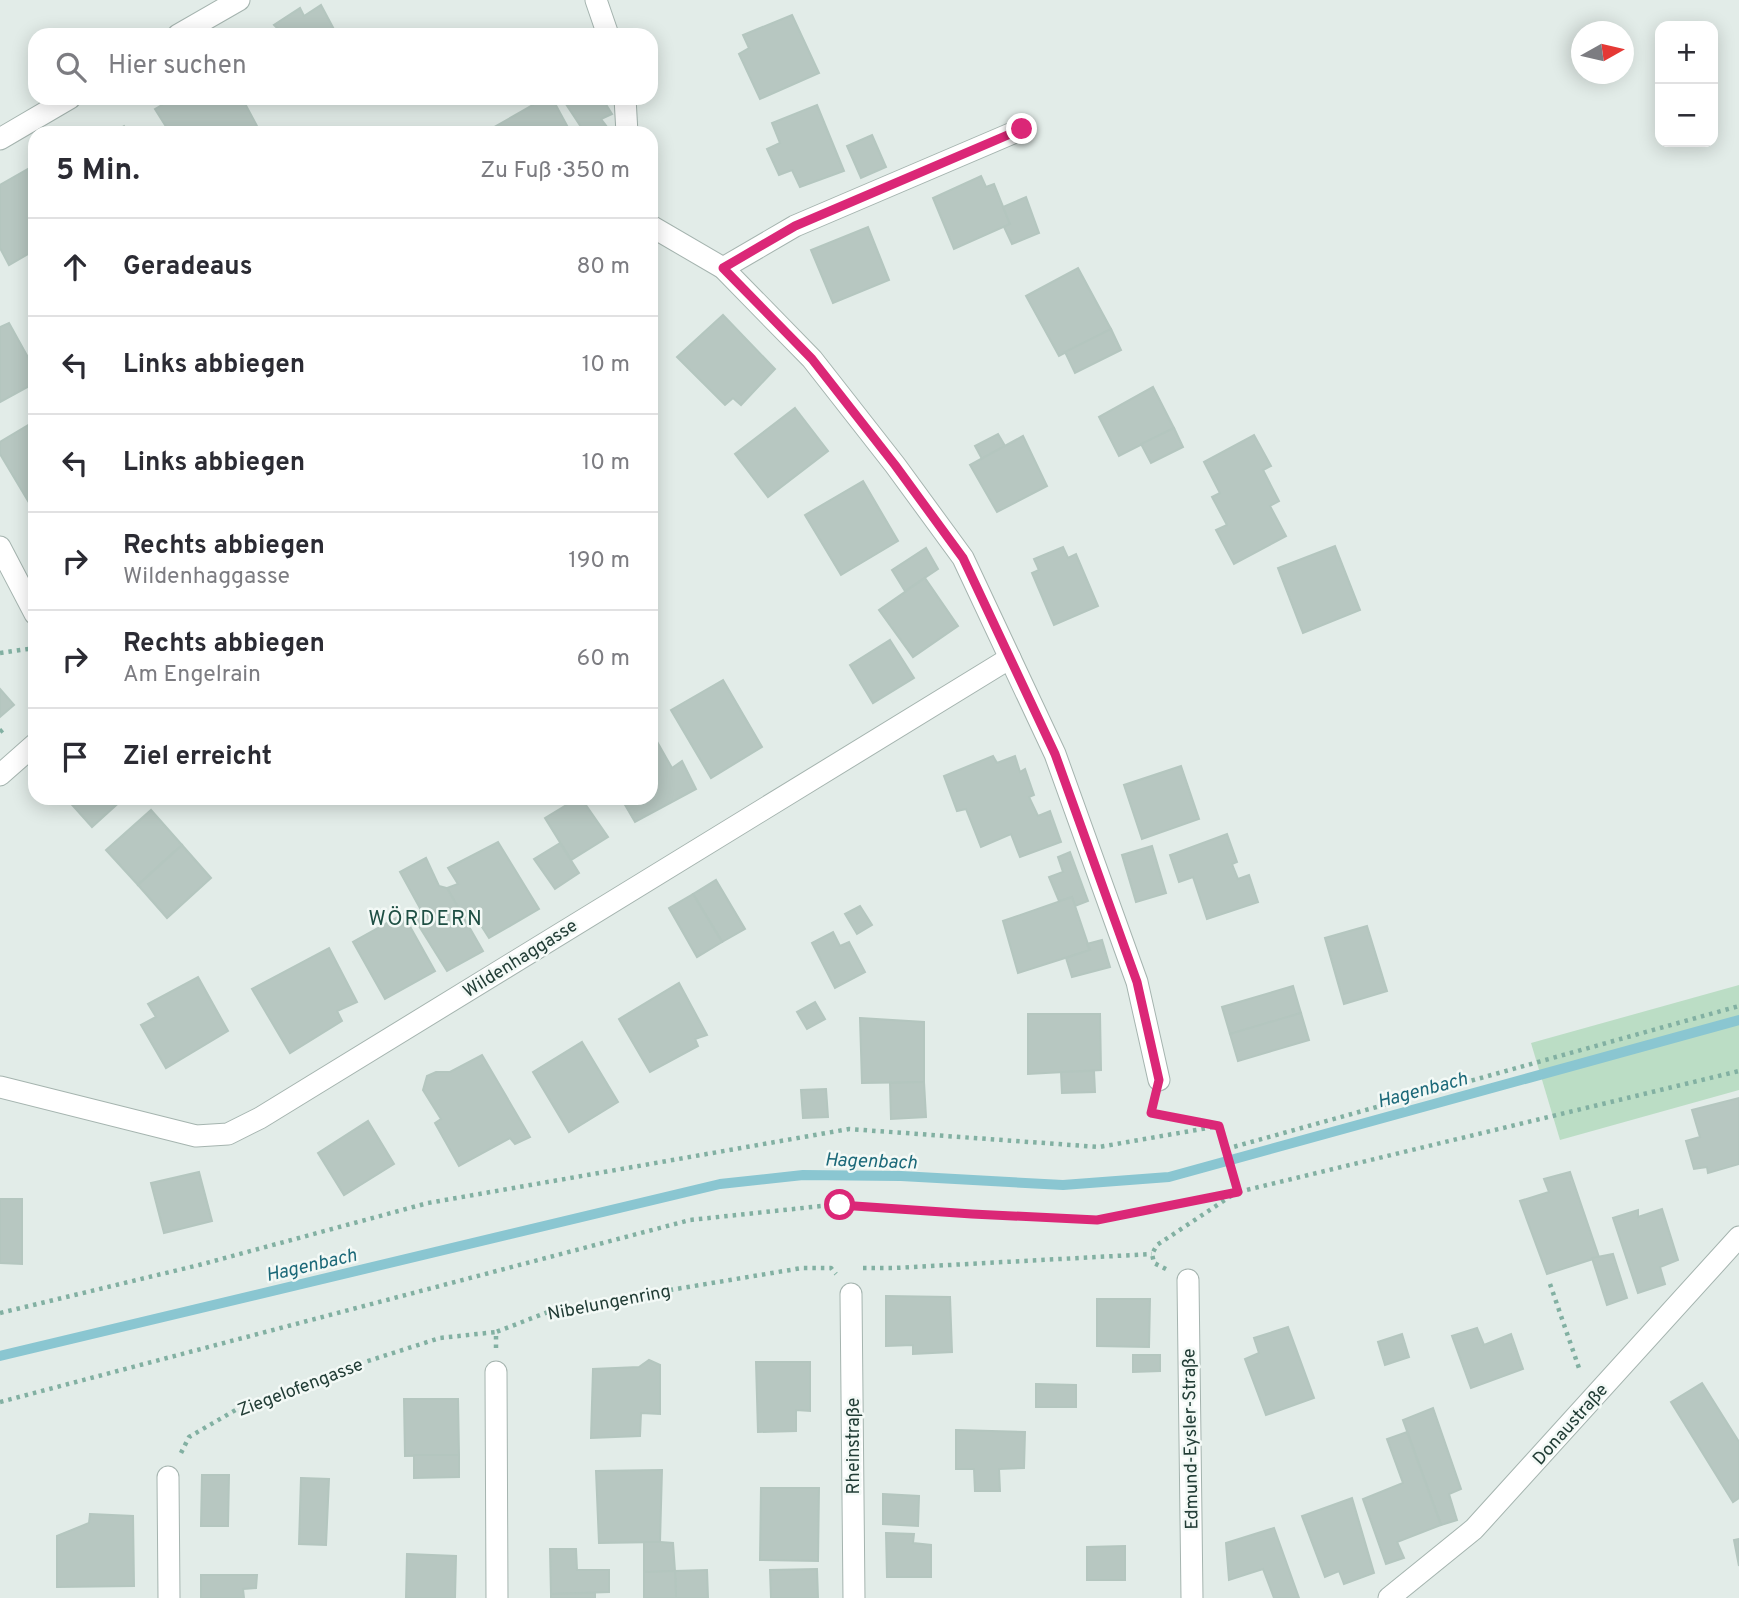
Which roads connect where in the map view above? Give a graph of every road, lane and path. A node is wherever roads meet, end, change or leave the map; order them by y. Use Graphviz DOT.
graph roads {
  1 [pos="239,0"];
  2 [pos="596,0"];
  3 [pos="190,28"];
  4 [pos="606,28"];
  5 [pos="58,105"];
  6 [pos="625,105"];
  7 [pos="627,126"];
  8 [pos="1022,129"];
  9 [pos="0,139"];
  10 [pos="658,230"];
  11 [pos="723,268"];
  12 [pos="0,547"];
  13 [pos="28,601"];
  14 [pos="28,649"];
  15 [pos="0,653"];
  16 [pos="1010,658"];
  17 [pos="6,727"];
  18 [pos="0,732"];
  19 [pos="28,750"];
  20 [pos="0,775"];
  21 [pos="1739,1006"];
  22 [pos="1739,1071"];
  23 [pos="1159,1080"];
  24 [pos="0,1087"];
  25 [pos="1219,1126"];
  26 [pos="1226,1149"];
  27 [pos="1238,1192"];
  28 [pos="1739,1237"];
  29 [pos="1152,1254"];
  30 [pos="894,1268"];
  31 [pos="1188,1280"];
  32 [pos="1550,1284"];
  33 [pos="851,1294"];
  34 [pos="0,1313"];
  35 [pos="496,1332"];
  36 [pos="496,1372"];
  37 [pos="1591,1401"];
  38 [pos="0,1402"];
  39 [pos="168,1477"];
  40 [pos="169,1598"];
  41 [pos="497,1598"];
  42 [pos="854,1598"];
  43 [pos="1192,1598"];
  44 [pos="1389,1598"];
  1 -- 3 [label="street"];
  2 -- 4 [label="street"];
  5 -- 9 [label="street"];
  6 -- 7 [label="street"];
  8 -- 11 [label="street"];
  10 -- 11 [label="street"];
  11 -- 16 [label="street"];
  12 -- 13 [label="street"];
  14 -- 15 [label="path"];
  16 -- 23 [label="street"];
  16 -- 24 [label="street, Wildenhaggasse"];
  17 -- 18 [label="path"];
  19 -- 20 [label="street"];
  21 -- 26 [label="path"];
  22 -- 27 [label="path"];
  23 -- 25 [label="path"];
  25 -- 26 [label="path"];
  25 -- 34 [label="path"];
  26 -- 27 [label="path"];
  27 -- 29 [label="path"];
  27 -- 38 [label="path"];
  28 -- 37 [label="street, Donaustraße"];
  29 -- 30 [label="path"];
  29 -- 31 [label="path"];
  31 -- 43 [label="street, Edmund-Eysler-Straße"];
  32 -- 37 [label="path"];
  33 -- 35 [label="path, Nibelungenring"];
  33 -- 42 [label="street, Rheinstraße"];
  35 -- 36 [label="path"];
  35 -- 39 [label="path, Ziegelofengasse"];
  36 -- 41 [label="street"];
  37 -- 44 [label="street, Donaustraße"];
  39 -- 40 [label="street"];
}
